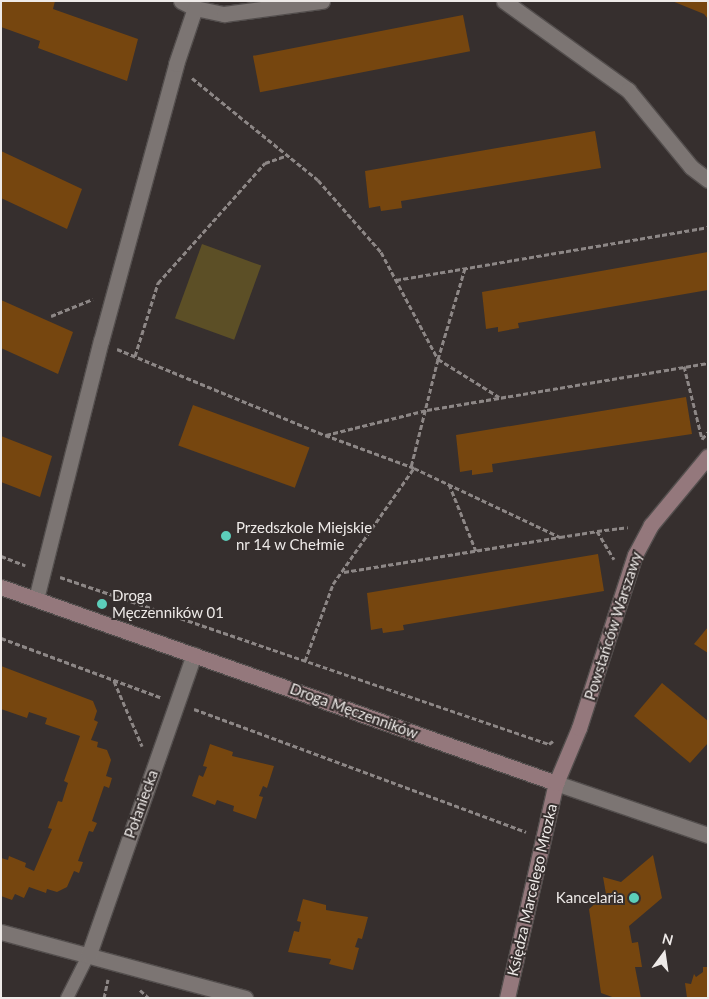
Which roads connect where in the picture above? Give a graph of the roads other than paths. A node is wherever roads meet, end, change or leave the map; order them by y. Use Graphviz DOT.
graph roads {
  1 [pos="181,1"];
  2 [pos="322,1"];
  3 [pos="504,1"];
  4 [pos="195,8"];
  5 [pos="708,180"];
  6 [pos="708,456"];
  7 [pos="1,587"];
  8 [pos="36,599"];
  9 [pos="194,654"];
  10 [pos="556,782"];
  11 [pos="708,835"];
  12 [pos="1,932"];
  13 [pos="89,954"];
  14 [pos="68,998"];
  15 [pos="245,998"];
  16 [pos="508,998"];
  1 -- 4 [label="street"];
  2 -- 4 [label="street"];
  3 -- 5 [label="street"];
  4 -- 8 [label="street"];
  6 -- 10 [label="street, Powstańców Warszawy"];
  7 -- 8 [label="street, Droga Męczenników"];
  8 -- 9 [label="street, Droga Męczenników"];
  9 -- 10 [label="street, Droga Męczenników"];
  9 -- 13 [label="street, Połaniecka"];
  10 -- 11 [label="street, Droga Męczenników"];
  10 -- 16 [label="street, Księdza Marcelego Mrozka"];
  12 -- 13 [label="street"];
  13 -- 14 [label="lane"];
  13 -- 15 [label="street"];
}
